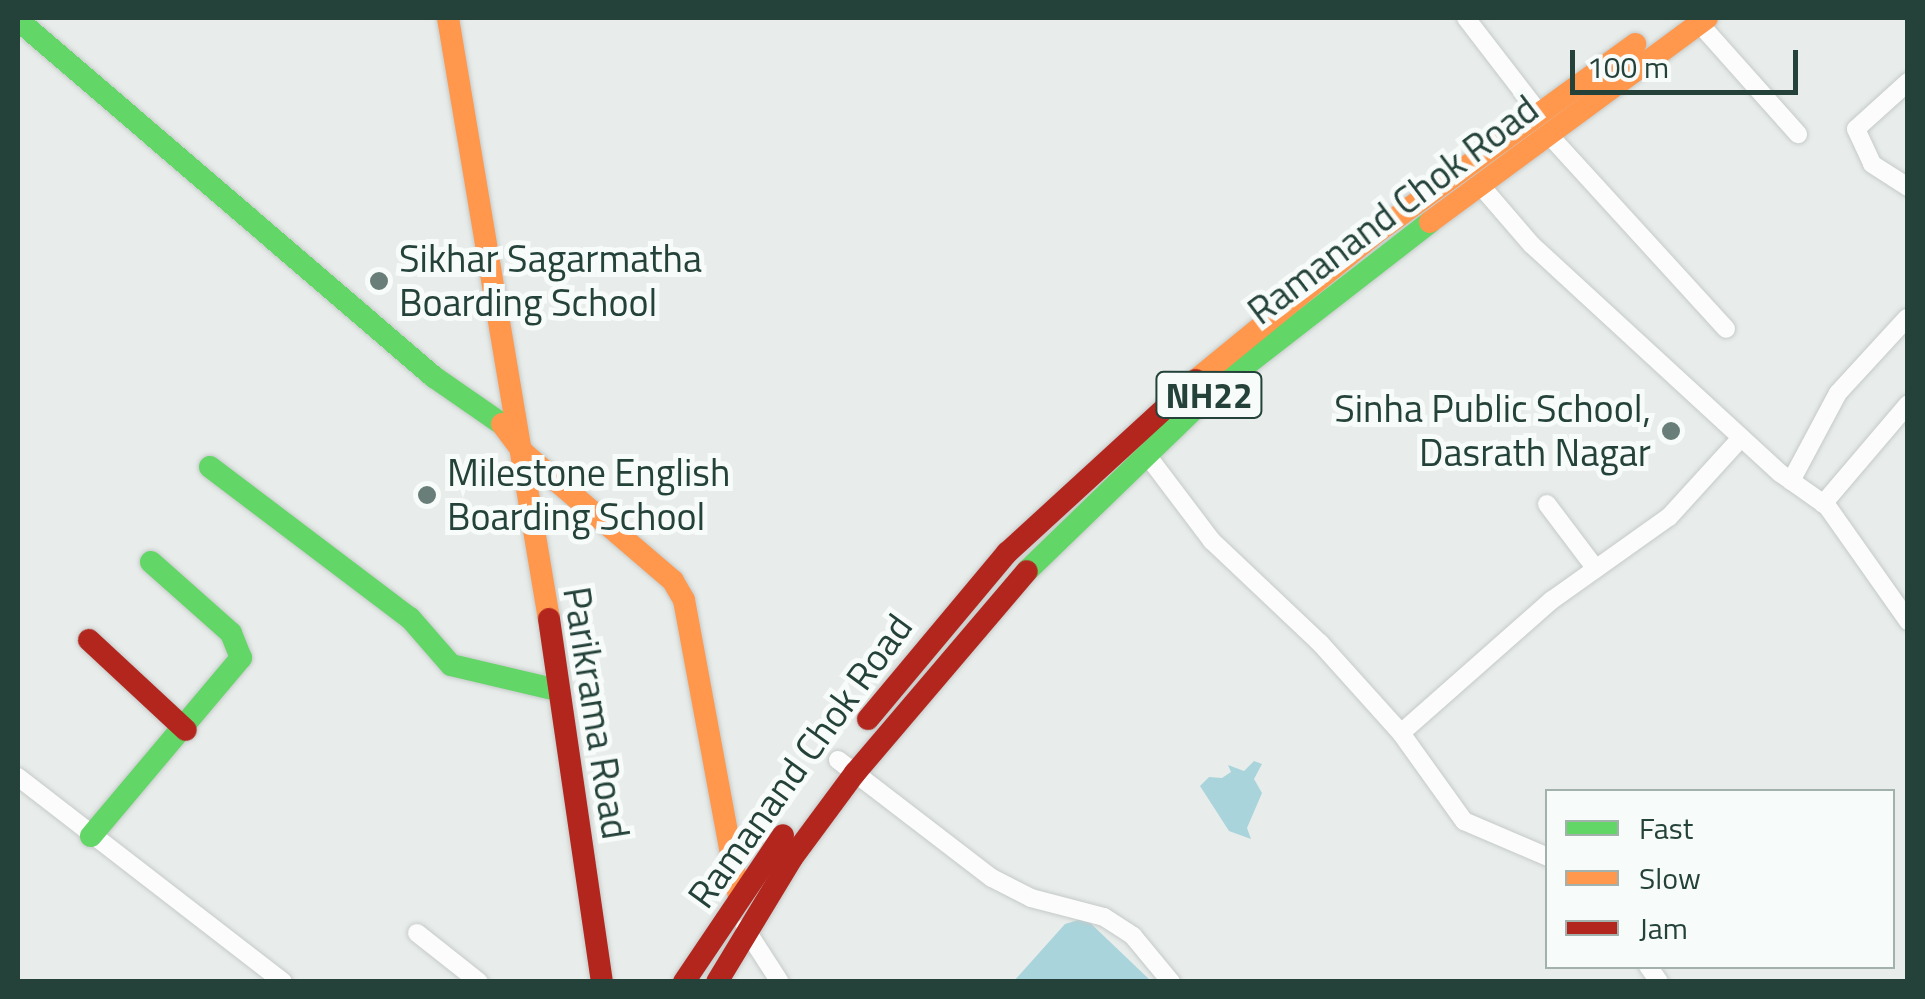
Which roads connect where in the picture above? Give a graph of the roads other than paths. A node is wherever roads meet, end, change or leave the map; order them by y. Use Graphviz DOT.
graph roads {
  1 [pos="448,18"];
  2 [pos="1466,18"];
  3 [pos="1671,18"];
  4 [pos="18,20"];
  5 [pos="1703,20"];
  6 [pos="1908,82"];
  7 [pos="1540,114"];
  8 [pos="1798,134"];
  9 [pos="1550,136"];
  10 [pos="1482,186"];
  11 [pos="1908,187"];
  12 [pos="1907,318"];
  13 [pos="1726,329"];
  14 [pos="1908,404"];
  15 [pos="1741,438"];
  16 [pos="526,454"];
  17 [pos="1147,455"];
  18 [pos="210,467"];
  19 [pos="1791,481"];
  20 [pos="1547,504"];
  21 [pos="1823,504"];
  22 [pos="151,562"];
  23 [pos="1596,569"];
  24 [pos="1908,622"];
  25 [pos="89,640"];
  26 [pos="557,690"];
  27 [pos="186,730"];
  28 [pos="1401,733"];
  29 [pos="847,766"];
  30 [pos="18,777"];
  31 [pos="91,836"];
  32 [pos="1545,855"];
  33 [pos="739,898"];
  34 [pos="417,933"];
  35 [pos="746,936"];
  36 [pos="283,982"];
  37 [pos="479,982"];
  38 [pos="602,982"];
  39 [pos="684,982"];
  40 [pos="716,982"];
  41 [pos="780,982"];
  42 [pos="1172,982"];
  1 -- 16 [label="main road, Parikrama Road"];
  2 -- 7 [label="street"];
  3 -- 7 [label="main road, Ramanand Chok Road / NH22"];
  4 -- 16 [label="main road"];
  5 -- 8 [label="street"];
  5 -- 9 [label="main road, Ramanand Chok Road / NH22"];
  6 -- 11 [label="street"];
  7 -- 29 [label="main road, Ramanand Chok Road / NH22"];
  9 -- 10 [label="main road, Ramanand Chok Road / NH22"];
  9 -- 13 [label="street"];
  10 -- 15 [label="street"];
  10 -- 17 [label="main road, Ramanand Chok Road / NH22"];
  12 -- 19 [label="street"];
  14 -- 21 [label="street"];
  15 -- 19 [label="street"];
  15 -- 23 [label="street"];
  16 -- 26 [label="main road, Parikrama Road"];
  16 -- 33 [label="main road"];
  17 -- 28 [label="street"];
  17 -- 29 [label="main road, Ramanand Chok Road / NH22"];
  18 -- 26 [label="main road"];
  19 -- 21 [label="street"];
  20 -- 23 [label="street"];
  21 -- 24 [label="street"];
  22 -- 27 [label="main road"];
  23 -- 28 [label="street"];
  25 -- 27 [label="main road"];
  26 -- 38 [label="main road, Parikrama Road"];
  27 -- 31 [label="main road"];
  28 -- 32 [label="street"];
  29 -- 33 [label="main road, Ramanand Chok Road / NH22"];
  29 -- 35 [label="main road, Ramanand Chok Road / NH22"];
  29 -- 42 [label="street"];
  30 -- 31 [label="street"];
  31 -- 36 [label="street"];
  33 -- 35 [label="street"];
  33 -- 39 [label="main road, Ramanand Chok Road"];
  34 -- 37 [label="street"];
  35 -- 40 [label="main road, Ramanand Chok Road / NH22"];
  35 -- 41 [label="street"];
}
